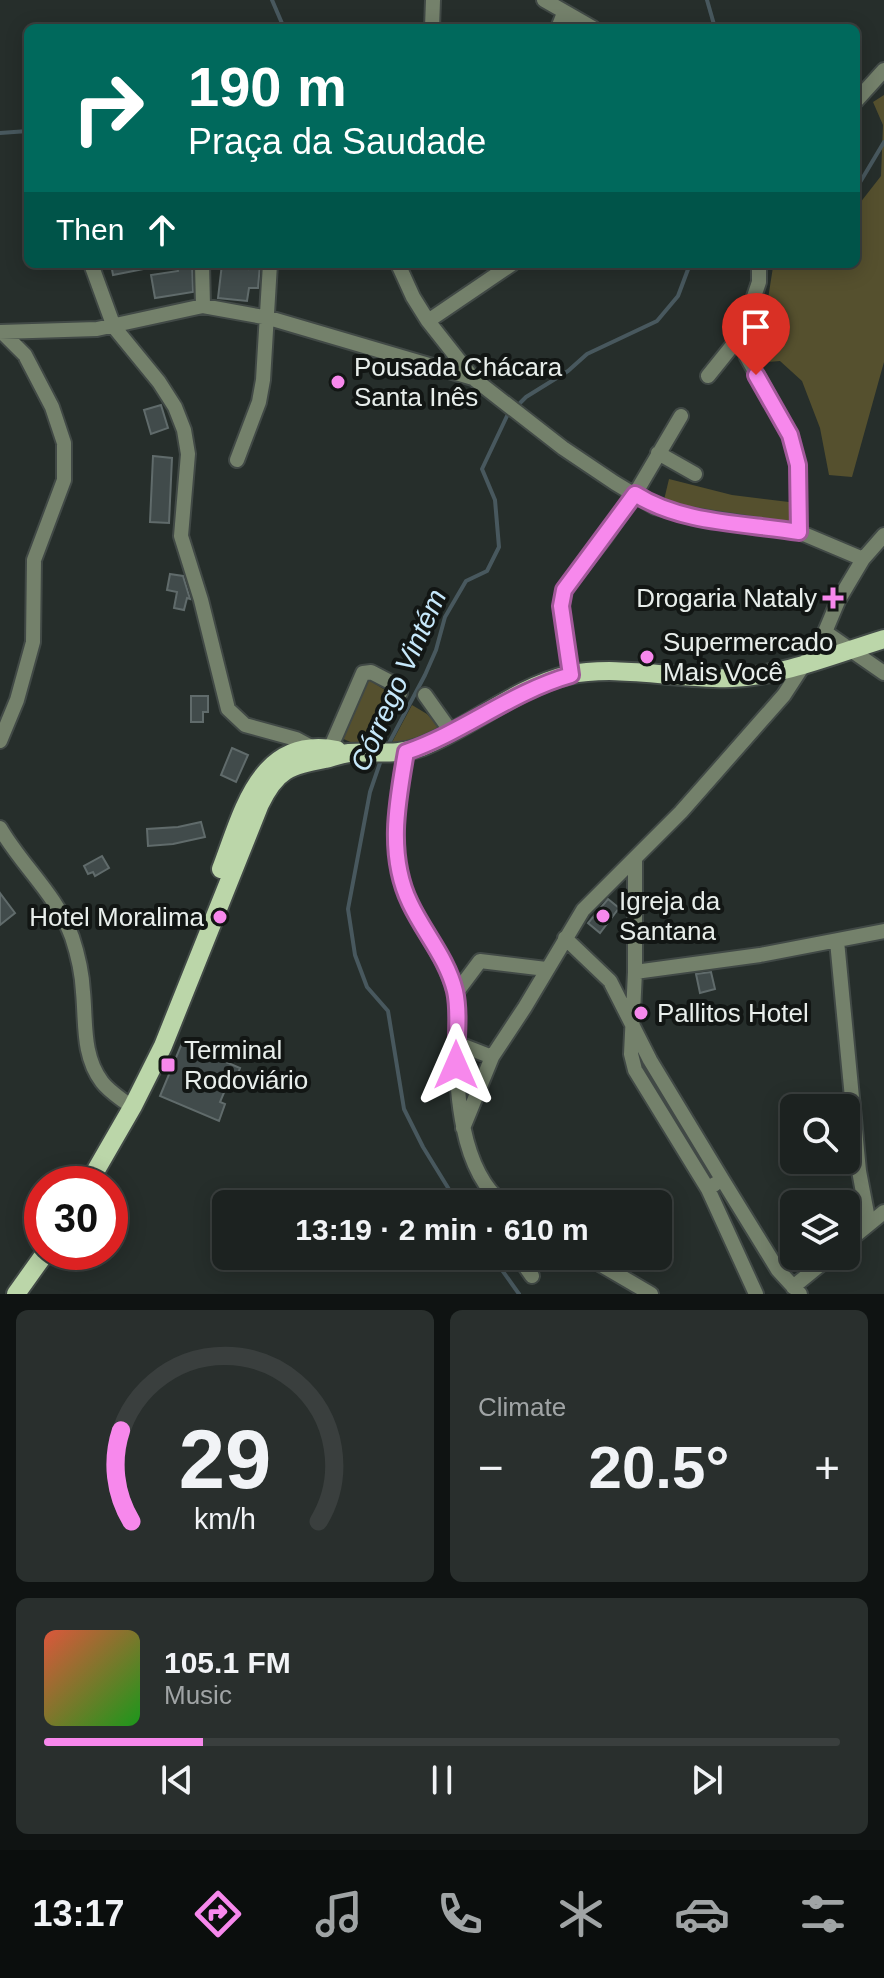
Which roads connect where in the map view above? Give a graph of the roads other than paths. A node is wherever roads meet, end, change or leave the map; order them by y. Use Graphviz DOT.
graph roads {
  1 [pos="433,0"];
  2 [pos="544,0"];
  3 [pos="564,13"];
  4 [pos="432,24"];
  5 [pos="560,24"];
  6 [pos="585,24"];
  7 [pos="884,70"];
  8 [pos="860,97"];
  9 [pos="92,268"];
  10 [pos="202,268"];
  11 [pos="270,268"];
  12 [pos="400,268"];
  13 [pos="506,268"];
  14 [pos="759,268"];
  15 [pos="203,306"];
  16 [pos="269,318"];
  17 [pos="428,321"];
  18 [pos="114,327"];
  19 [pos="1,332"];
  20 [pos="741,335"];
  21 [pos="708,376"];
  22 [pos="473,378"];
  23 [pos="681,416"];
  24 [pos="658,453"];
  25 [pos="237,460"];
  26 [pos="695,474"];
  27 [pos="635,494"];
  28 [pos="799,532"];
  29 [pos="884,535"];
  30 [pos="863,559"];
  31 [pos="825,632"];
  32 [pos="884,639"];
  33 [pos="851,649"];
  34 [pos="806,663"];
  35 [pos="884,673"];
  36 [pos="571,675"];
  37 [pos="400,693"];
  38 [pos="425,695"];
  39 [pos="452,733"];
  40 [pos="0,741"];
  41 [pos="328,752"];
  42 [pos="388,753"];
  43 [pos="0,828"];
  44 [pos="635,859"];
  45 [pos="884,931"];
  46 [pos="565,938"];
  47 [pos="837,941"];
  48 [pos="546,969"];
  49 [pos="635,972"];
  50 [pos="456,993"];
  51 [pos="175,1000"];
  52 [pos="632,1025"];
  53 [pos="456,1043"];
  54 [pos="492,1057"];
  55 [pos="125,1102"];
  56 [pos="463,1128"];
  57 [pos="108,1148"];
  58 [pos="98,1166"];
  59 [pos="722,1179"];
  60 [pos="708,1189"];
  61 [pos="489,1190"];
  62 [pos="884,1212"];
  63 [pos="869,1224"];
  64 [pos="860,1231"];
  65 [pos="33,1270"];
  66 [pos="528,1270"];
  67 [pos="610,1270"];
  68 [pos="817,1270"];
  69 [pos="532,1276"];
  70 [pos="796,1291"];
  71 [pos="16,1294"];
  72 [pos="651,1294"];
  73 [pos="756,1294"];
  1 -- 4 [label="street"];
  2 -- 3 [label="street"];
  3 -- 5 [label="street"];
  3 -- 6 [label="street"];
  7 -- 8 [label="street"];
  9 -- 18 [label="street"];
  10 -- 15 [label="street"];
  11 -- 16 [label="street"];
  12 -- 17 [label="street"];
  13 -- 17 [label="street"];
  14 -- 20 [label="street"];
  15 -- 16 [label="street"];
  15 -- 18 [label="street"];
  16 -- 22 [label="street"];
  16 -- 25 [label="street"];
  17 -- 22 [label="street"];
  18 -- 19 [label="street"];
  18 -- 41 [label="street"];
  19 -- 40 [label="street"];
  20 -- 21 [label="street"];
  20 -- 28 [label="street"];
  22 -- 27 [label="street"];
  23 -- 24 [label="street"];
  24 -- 26 [label="street"];
  24 -- 27 [label="street"];
  27 -- 28 [label="street"];
  27 -- 36 [label="street"];
  28 -- 30 [label="street"];
  29 -- 30 [label="street"];
  30 -- 31 [label="street"];
  31 -- 33 [label="street"];
  31 -- 34 [label="street"];
  32 -- 33 [label="main road"];
  33 -- 34 [label="main road"];
  33 -- 35 [label="street"];
  34 -- 36 [label="main road"];
  34 -- 44 [label="street"];
  36 -- 39 [label="main road"];
  37 -- 41 [label="street"];
  38 -- 39 [label="street"];
  39 -- 42 [label="main road"];
  41 -- 42 [label="main road"];
  41 -- 51 [label="main road"];
  42 -- 50 [label="street"];
  43 -- 55 [label="street"];
  44 -- 46 [label="street"];
  44 -- 49 [label="street"];
  45 -- 47 [label="street"];
  46 -- 48 [label="street"];
  46 -- 52 [label="street"];
  47 -- 49 [label="street"];
  47 -- 63 [label="street"];
  48 -- 50 [label="street"];
  48 -- 54 [label="street"];
  49 -- 52 [label="street"];
  50 -- 53 [label="street"];
  51 -- 55 [label="main road"];
  51 -- 57 [label="main road"];
  52 -- 59 [label="street"];
  52 -- 60 [label="street"];
  53 -- 54 [label="street"];
  53 -- 56 [label="street"];
  54 -- 56 [label="street"];
  55 -- 57 [label="main road"];
  56 -- 61 [label="street"];
  57 -- 58 [label="main road"];
  59 -- 60 [label="street"];
  59 -- 70 [label="street"];
  60 -- 73 [label="street"];
  62 -- 63 [label="street"];
  63 -- 64 [label="street"];
  65 -- 71 [label="main road"];
  66 -- 69 [label="street"];
  67 -- 72 [label="street"];
  68 -- 70 [label="street"];
}
